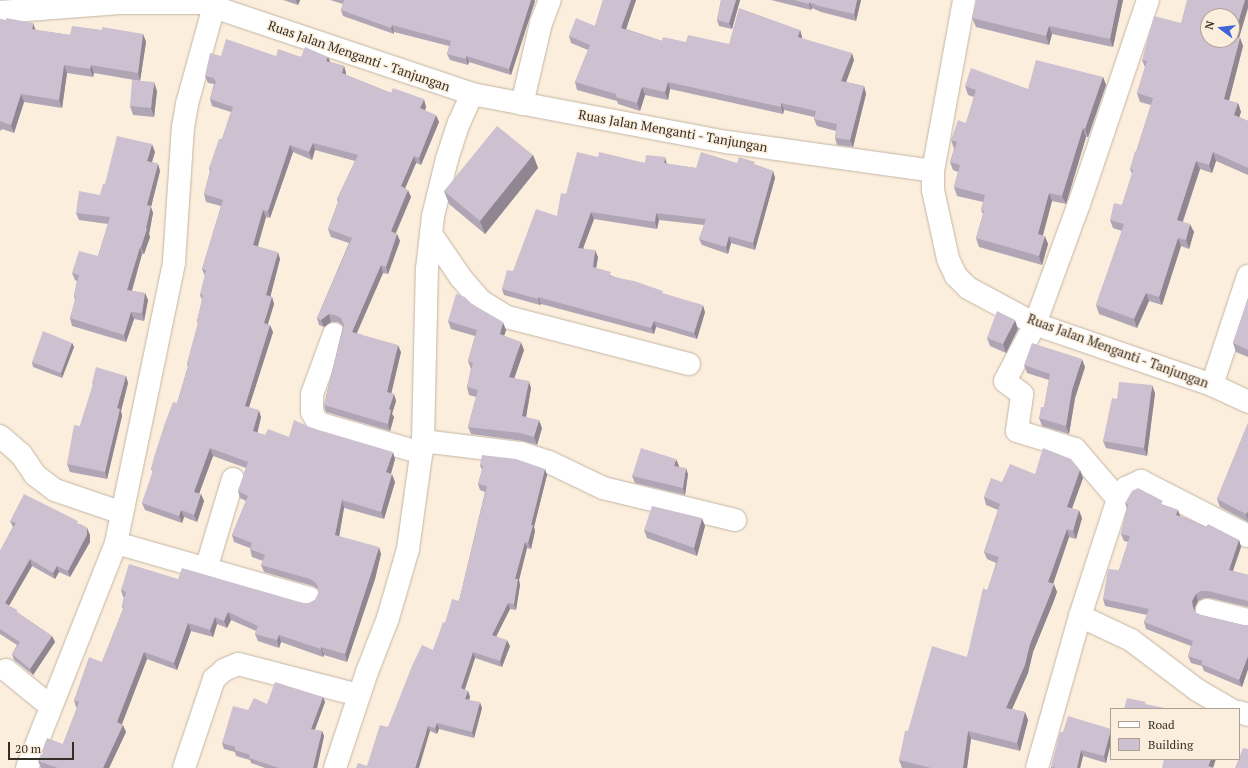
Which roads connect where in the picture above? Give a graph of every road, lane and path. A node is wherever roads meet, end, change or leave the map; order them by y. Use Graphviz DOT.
graph roads {
  1 [pos="550,0"];
  2 [pos="964,0"];
  3 [pos="1148,0"];
  4 [pos="206,3"];
  5 [pos="0,12"];
  6 [pos="472,94"];
  7 [pos="522,104"];
  8 [pos="933,171"];
  9 [pos="431,234"];
  10 [pos="1248,276"];
  11 [pos="1035,324"];
  12 [pos="334,334"];
  13 [pos="689,364"];
  14 [pos="1212,386"];
  15 [pos="1248,402"];
  16 [pos="0,436"];
  17 [pos="422,447"];
  18 [pos="233,479"];
  19 [pos="1118,499"];
  20 [pos="122,513"];
  21 [pos="735,520"];
  22 [pos="1248,536"];
  23 [pos="116,543"];
  24 [pos="206,569"];
  25 [pos="309,598"];
  26 [pos="1207,610"];
  27 [pos="1080,616"];
  28 [pos="1248,620"];
  29 [pos="6,670"];
  30 [pos="359,695"];
  31 [pos="50,706"];
  32 [pos="1228,708"];
  33 [pos="27,768"];
  34 [pos="184,768"];
  35 [pos="335,768"];
  36 [pos="1037,768"];
  1 -- 7 [label="street"];
  2 -- 8 [label="street"];
  3 -- 11 [label="street"];
  4 -- 5 [label="street, Ruas Jalan Menganti - Tanjungan"];
  4 -- 6 [label="street, Ruas Jalan Menganti - Tanjungan"];
  4 -- 20 [label="street"];
  6 -- 7 [label="street, Ruas Jalan Menganti - Tanjungan"];
  6 -- 9 [label="street"];
  7 -- 8 [label="street, Ruas Jalan Menganti - Tanjungan"];
  8 -- 11 [label="street, Ruas Jalan Menganti - Tanjungan"];
  9 -- 13 [label="street"];
  9 -- 17 [label="street"];
  10 -- 14 [label="street"];
  11 -- 14 [label="street, Ruas Jalan Menganti - Tanjungan"];
  11 -- 19 [label="street"];
  12 -- 17 [label="street"];
  14 -- 15 [label="street, Ruas Jalan Menganti - Tanjungan"];
  16 -- 20 [label="street"];
  17 -- 21 [label="street"];
  17 -- 30 [label="street"];
  18 -- 24 [label="street"];
  19 -- 22 [label="street"];
  19 -- 27 [label="street"];
  20 -- 23 [label="street"];
  23 -- 24 [label="street"];
  23 -- 31 [label="street"];
  24 -- 25 [label="street"];
  26 -- 28 [label="street"];
  27 -- 32 [label="street"];
  27 -- 36 [label="street"];
  29 -- 31 [label="street"];
  30 -- 34 [label="street"];
  30 -- 35 [label="street"];
  31 -- 33 [label="street"];
}
